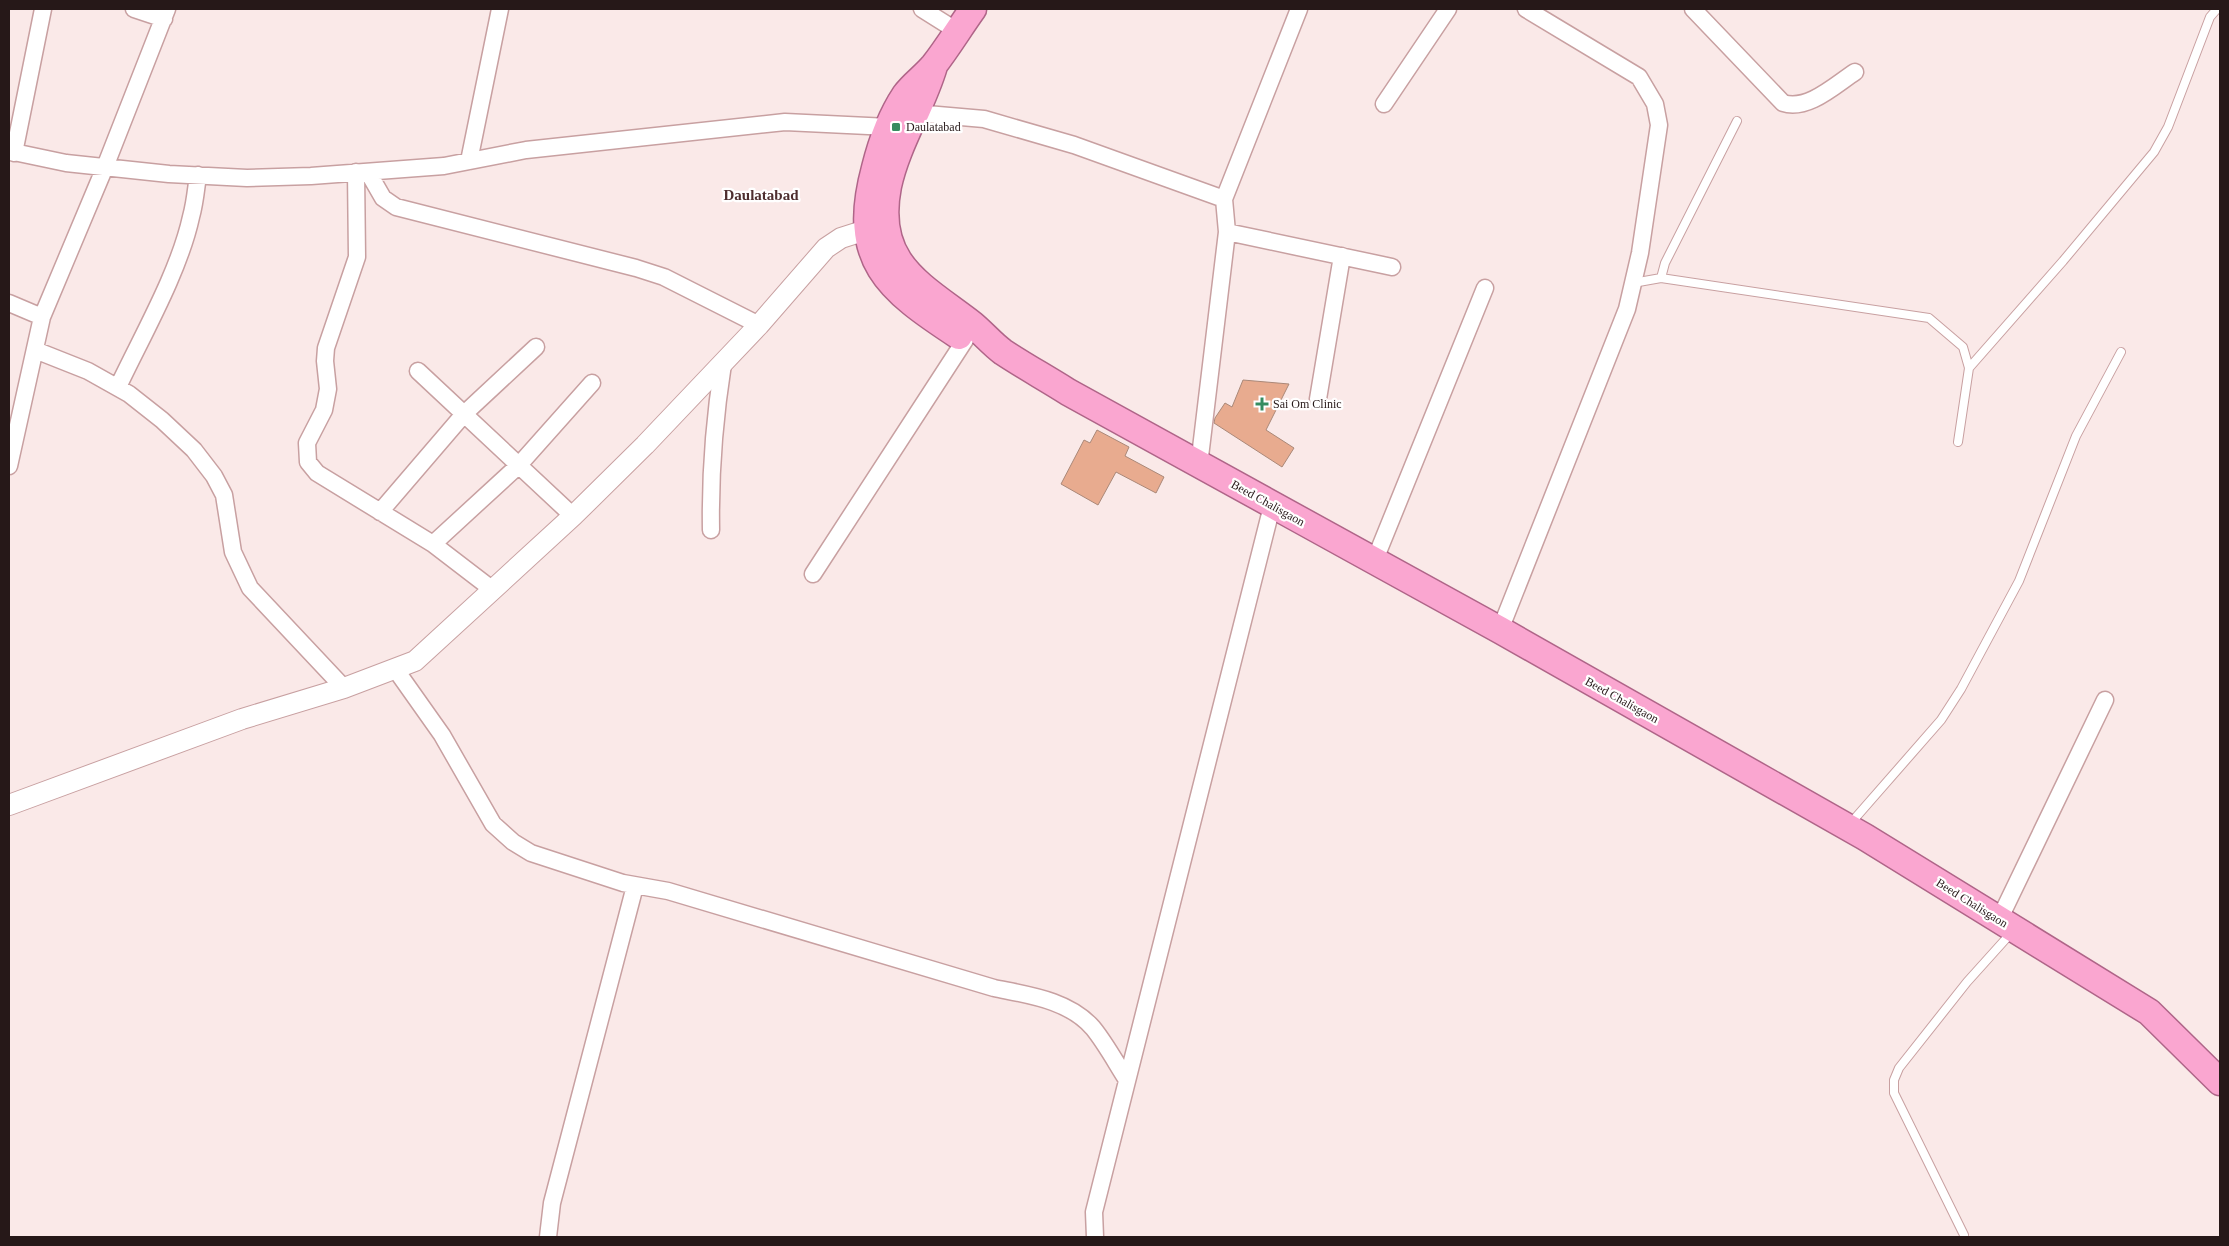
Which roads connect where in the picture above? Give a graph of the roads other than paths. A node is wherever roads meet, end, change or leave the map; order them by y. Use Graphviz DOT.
graph roads {
  1 [pos="42,9"];
  2 [pos="134,9"];
  3 [pos="500,9"];
  4 [pos="922,9"];
  5 [pos="973,9"];
  6 [pos="1299,9"];
  7 [pos="1448,9"];
  8 [pos="1526,9"];
  9 [pos="1692,9"];
  10 [pos="2217,9"];
  11 [pos="165,14"];
  12 [pos="957,31"];
  13 [pos="934,66"];
  14 [pos="1855,72"];
  15 [pos="1384,104"];
  16 [pos="915,113"];
  17 [pos="1737,121"];
  18 [pos="889,127"];
  19 [pos="12,152"];
  20 [pos="469,161"];
  21 [pos="105,167"];
  22 [pos="362,172"];
  23 [pos="198,175"];
  24 [pos="1224,199"];
  25 [pos="866,230"];
  26 [pos="1227,232"];
  27 [pos="1342,256"];
  28 [pos="1392,267"];
  29 [pos="1660,278"];
  30 [pos="1633,283"];
  31 [pos="1484,288"];
  32 [pos="9,303"];
  33 [pos="42,317"];
  34 [pos="759,325"];
  35 [pos="965,340"];
  36 [pos="536,347"];
  37 [pos="35,350"];
  38 [pos="1001,351"];
  39 [pos="2121,352"];
  40 [pos="723,364"];
  41 [pos="1969,368"];
  42 [pos="418,371"];
  43 [pos="592,383"];
  44 [pos="118,387"];
  45 [pos="1318,399"];
  46 [pos="464,414"];
  47 [pos="1958,442"];
  48 [pos="519,464"];
  49 [pos="1199,465"];
  50 [pos="9,466"];
  51 [pos="1272,506"];
  52 [pos="380,512"];
  53 [pos="573,516"];
  54 [pos="711,530"];
  55 [pos="433,544"];
  56 [pos="1374,562"];
  57 [pos="813,574"];
  58 [pos="493,590"];
  59 [pos="1500,630"];
  60 [pos="396,670"];
  61 [pos="344,688"];
  62 [pos="2105,700"];
  63 [pos="9,805"];
  64 [pos="1848,827"];
  65 [pos="635,886"];
  66 [pos="2007,924"];
  67 [pos="1127,1080"];
  68 [pos="2220,1082"];
  69 [pos="1964,1235"];
  70 [pos="548,1237"];
  71 [pos="1095,1237"];
  1 -- 19 [label="street"];
  2 -- 11 [label="street"];
  3 -- 20 [label="street"];
  4 -- 12 [label="street"];
  5 -- 12 [label="highway, Beed Chalisgaon"];
  6 -- 24 [label="street"];
  7 -- 15 [label="street"];
  8 -- 30 [label="street"];
  9 -- 14 [label="street"];
  10 -- 41 [label="lane"];
  11 -- 21 [label="street"];
  12 -- 13 [label="highway, Beed Chalisgaon"];
  13 -- 16 [label="highway, Beed Chalisgaon"];
  13 -- 18 [label="highway, Beed Chalisgaon"];
  16 -- 24 [label="street"];
  16 -- 38 [label="highway, Beed Chalisgaon"];
  17 -- 29 [label="lane"];
  18 -- 20 [label="street"];
  18 -- 25 [label="highway, Beed Chalisgaon"];
  19 -- 21 [label="street"];
  20 -- 22 [label="street"];
  21 -- 23 [label="street"];
  21 -- 33 [label="street"];
  22 -- 23 [label="street"];
  22 -- 34 [label="street"];
  22 -- 52 [label="street"];
  23 -- 44 [label="street"];
  24 -- 26 [label="street"];
  25 -- 34 [label="street"];
  25 -- 35 [label="highway, Beed Chalisgaon"];
  26 -- 27 [label="street"];
  26 -- 49 [label="street"];
  27 -- 28 [label="street"];
  27 -- 45 [label="street"];
  29 -- 30 [label="lane"];
  29 -- 41 [label="lane"];
  30 -- 59 [label="street"];
  31 -- 56 [label="street"];
  32 -- 33 [label="street"];
  33 -- 37 [label="street"];
  34 -- 40 [label="street"];
  35 -- 38 [label="highway, Beed Chalisgaon"];
  35 -- 57 [label="street"];
  36 -- 46 [label="street"];
  37 -- 44 [label="street"];
  37 -- 50 [label="street"];
  38 -- 49 [label="highway, Beed Chalisgaon"];
  39 -- 64 [label="lane"];
  40 -- 53 [label="street"];
  40 -- 54 [label="street"];
  41 -- 47 [label="lane"];
  42 -- 46 [label="street"];
  43 -- 48 [label="street"];
  44 -- 61 [label="street"];
  46 -- 48 [label="street"];
  46 -- 52 [label="street"];
  48 -- 53 [label="street"];
  48 -- 55 [label="street"];
  49 -- 51 [label="highway, Beed Chalisgaon"];
  51 -- 56 [label="highway, Beed Chalisgaon"];
  51 -- 67 [label="street"];
  52 -- 55 [label="street"];
  53 -- 58 [label="street"];
  55 -- 58 [label="street"];
  56 -- 59 [label="highway, Beed Chalisgaon"];
  58 -- 60 [label="street"];
  59 -- 64 [label="highway, Beed Chalisgaon"];
  60 -- 61 [label="street"];
  60 -- 65 [label="street"];
  61 -- 63 [label="street"];
  62 -- 66 [label="street"];
  64 -- 66 [label="highway, Beed Chalisgaon"];
  65 -- 67 [label="street"];
  65 -- 70 [label="street"];
  66 -- 68 [label="highway, Beed Chalisgaon"];
  66 -- 69 [label="lane"];
  67 -- 71 [label="street"];
}
